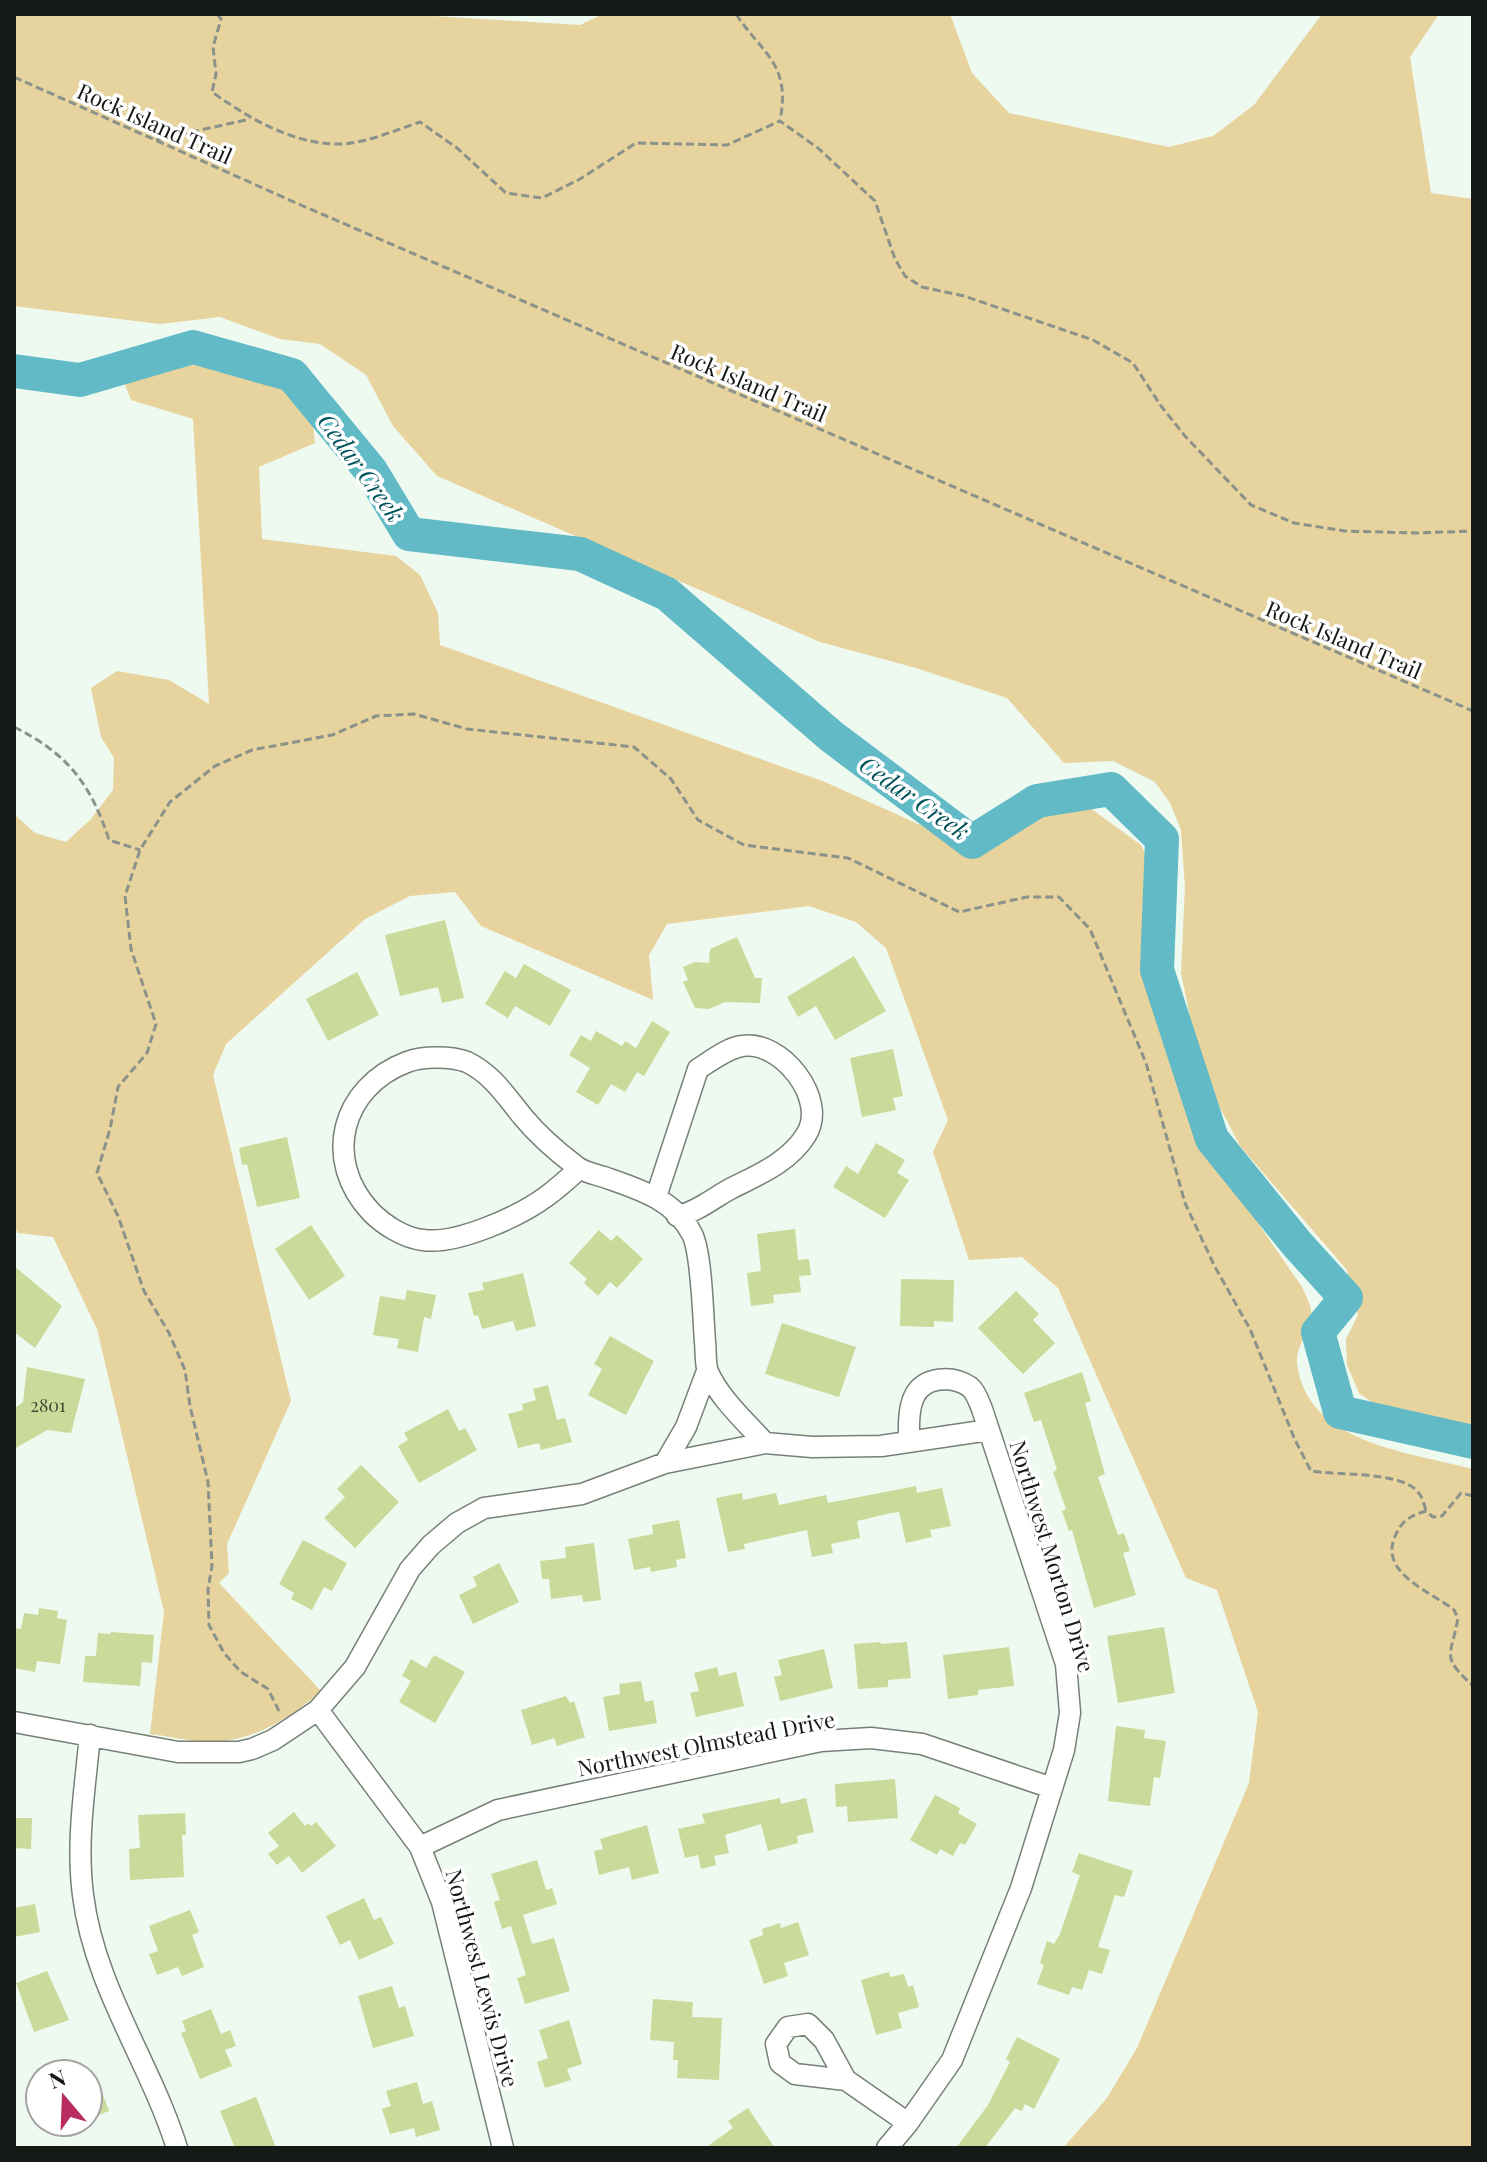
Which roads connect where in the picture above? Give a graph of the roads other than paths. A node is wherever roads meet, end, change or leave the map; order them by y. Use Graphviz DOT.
graph roads {
  1 [pos="579,1169"];
  2 [pos="656,1197"];
  3 [pos="677,1216"];
  4 [pos="707,1371"];
  5 [pos="989,1430"];
  6 [pos="909,1442"];
  7 [pos="765,1443"];
  8 [pos="665,1463"];
  9 [pos="318,1710"];
  10 [pos="14,1722"];
  11 [pos="90,1735"];
  12 [pos="1052,1788"];
  13 [pos="420,1847"];
  14 [pos="846,2080"];
  15 [pos="908,2123"];
  16 [pos="177,2148"];
  17 [pos="503,2148"];
  18 [pos="887,2148"];
  1 -- 1 [label="street"];
  1 -- 2 [label="street"];
  2 -- 3 [label="street"];
  2 -- 3 [label="street"];
  3 -- 4 [label="street"];
  4 -- 7 [label="street"];
  4 -- 8 [label="street"];
  5 -- 6 [label="street"];
  5 -- 6 [label="street, Northwest Morton Drive"];
  5 -- 12 [label="street, Northwest Morton Drive"];
  6 -- 7 [label="street"];
  7 -- 8 [label="street"];
  8 -- 9 [label="street"];
  9 -- 11 [label="street"];
  9 -- 13 [label="street, Northwest Lewis Drive"];
  10 -- 11 [label="street"];
  11 -- 16 [label="street"];
  12 -- 13 [label="street, Northwest Olmstead Drive"];
  12 -- 15 [label="street, Northwest Morton Drive"];
  13 -- 17 [label="street, Northwest Lewis Drive"];
  14 -- 15 [label="street"];
  15 -- 18 [label="street, Northwest Morton Drive"];
}
